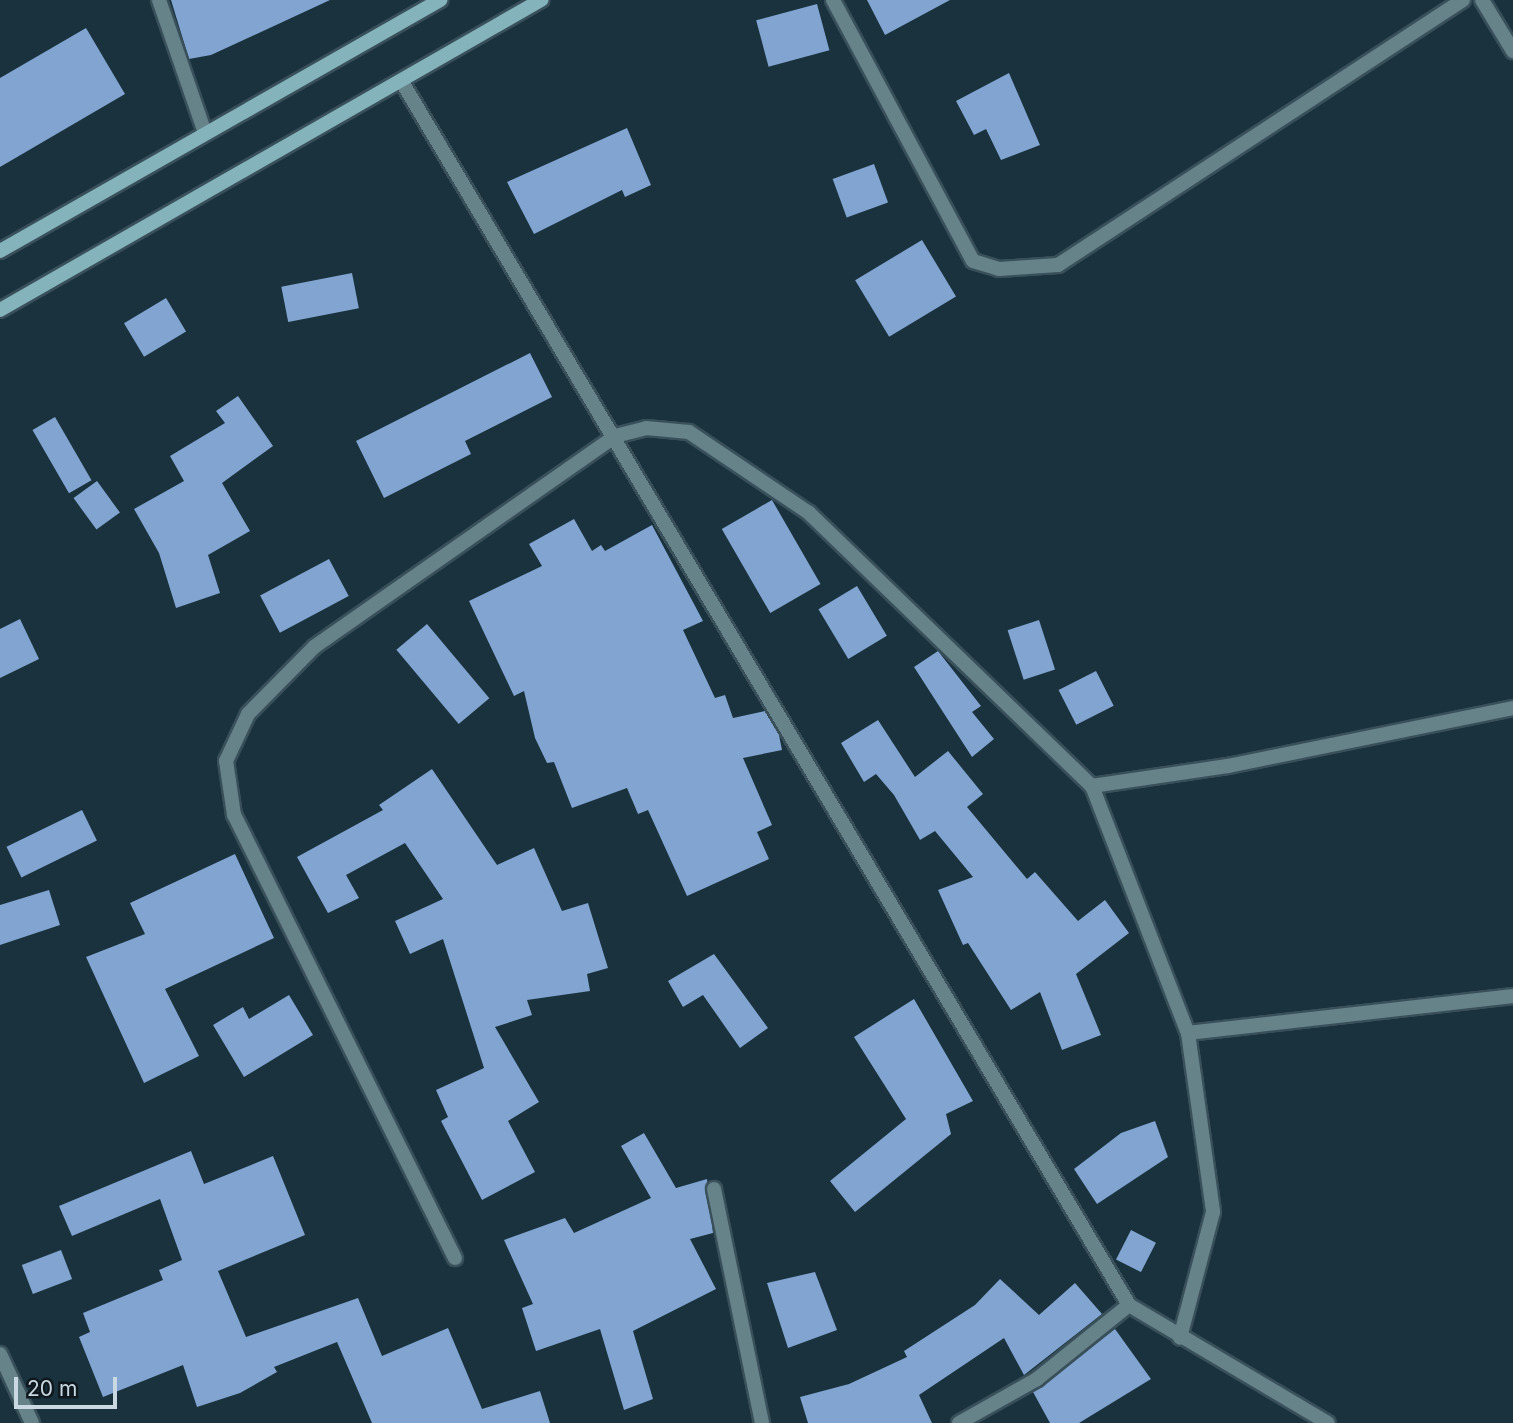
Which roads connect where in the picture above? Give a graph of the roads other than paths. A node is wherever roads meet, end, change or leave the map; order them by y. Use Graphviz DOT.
graph roads {
  1 [pos="159,0"];
  2 [pos="440,0"];
  3 [pos="541,0"];
  4 [pos="833,0"];
  5 [pos="1463,0"];
  6 [pos="1482,0"];
  7 [pos="1513,51"];
  8 [pos="402,82"];
  9 [pos="204,130"];
  10 [pos="0,251"];
  11 [pos="0,310"];
  12 [pos="615,436"];
  13 [pos="1513,708"];
  14 [pos="1092,786"];
  15 [pos="1513,996"];
  16 [pos="1188,1034"];
  17 [pos="715,1189"];
  18 [pos="454,1258"];
  19 [pos="1129,1305"];
  20 [pos="1180,1338"];
  21 [pos="0,1354"];
  22 [pos="32,1423"];
  23 [pos="762,1423"];
  24 [pos="960,1423"];
  25 [pos="1328,1423"];
  1 -- 9 [label="street"];
  2 -- 9 [label="street"];
  3 -- 8 [label="street"];
  4 -- 5 [label="street"];
  6 -- 7 [label="street"];
  8 -- 11 [label="street"];
  8 -- 12 [label="street"];
  9 -- 10 [label="street"];
  12 -- 14 [label="street"];
  12 -- 18 [label="street"];
  12 -- 19 [label="street"];
  13 -- 14 [label="street"];
  14 -- 16 [label="street"];
  15 -- 16 [label="street"];
  16 -- 20 [label="street"];
  17 -- 23 [label="street"];
  19 -- 20 [label="street"];
  19 -- 24 [label="street"];
  20 -- 25 [label="street"];
  21 -- 22 [label="street"];
}
